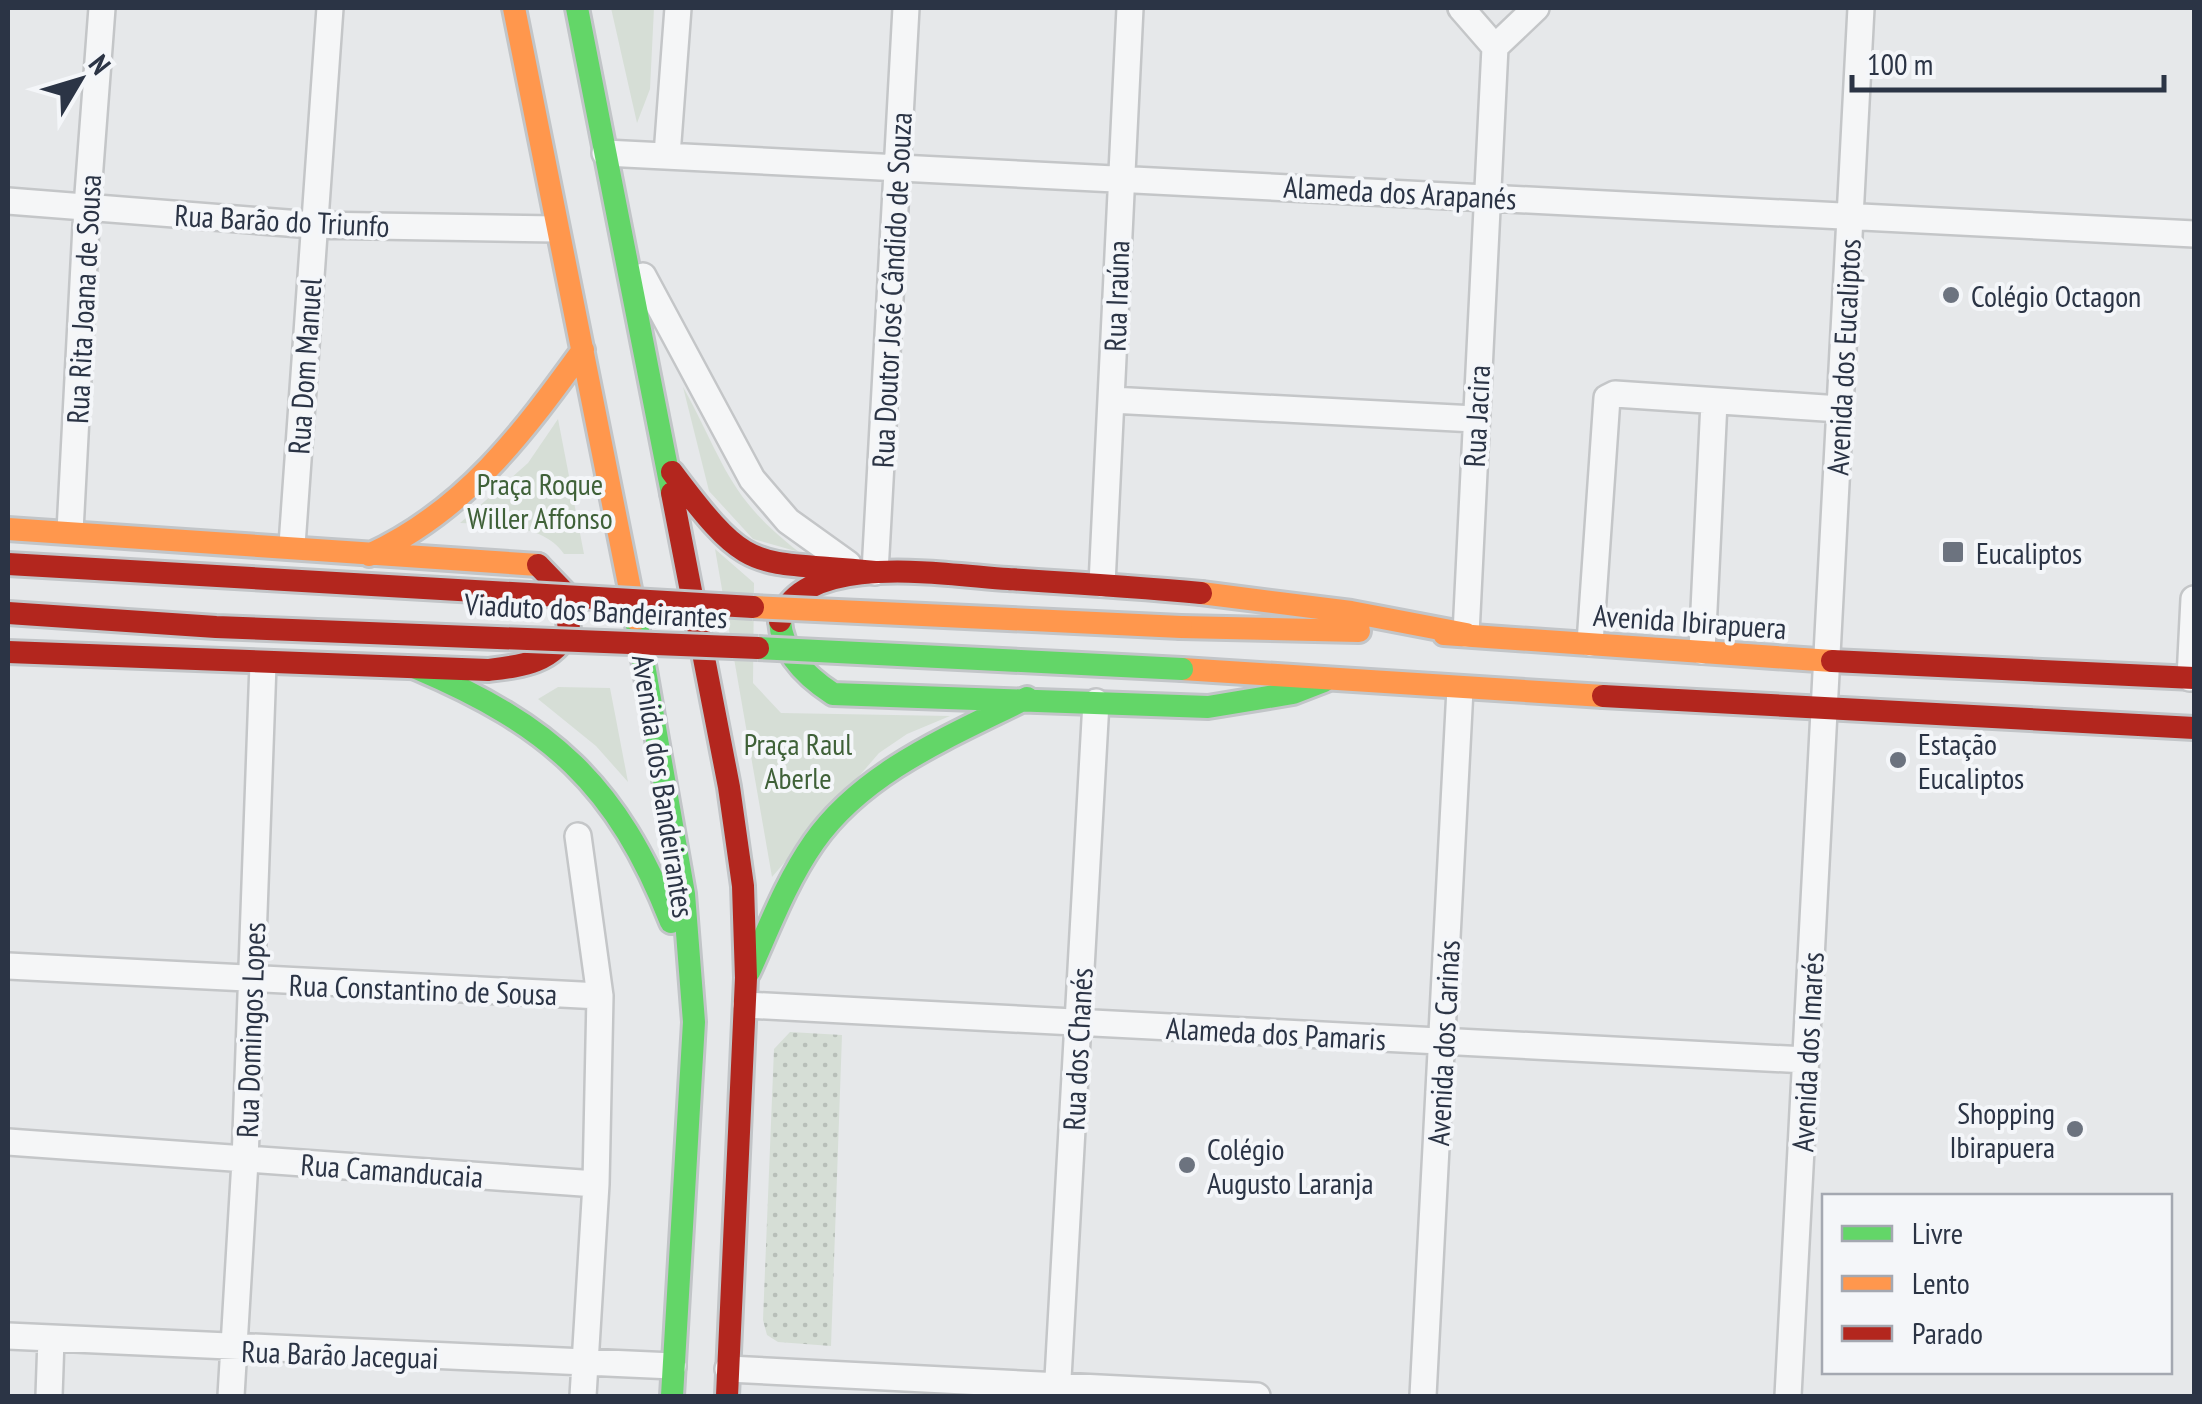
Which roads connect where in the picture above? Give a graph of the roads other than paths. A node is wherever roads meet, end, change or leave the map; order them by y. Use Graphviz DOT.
graph roads {
  1 [pos="102,8"];
  2 [pos="330,8"];
  3 [pos="514,8"];
  4 [pos="577,8"];
  5 [pos="678,8"];
  6 [pos="906,8"];
  7 [pos="1130,8"];
  8 [pos="1461,8"];
  9 [pos="1536,8"];
  10 [pos="1861,8"];
  11 [pos="1495,47"];
  12 [pos="605,153"];
  13 [pos="667,155"];
  14 [pos="898,166"];
  15 [pos="1120,179"];
  16 [pos="1488,197"];
  17 [pos="8,201"];
  18 [pos="86,207"];
  19 [pos="1850,215"];
  20 [pos="312,226"];
  21 [pos="556,229"];
  22 [pos="620,233"];
  23 [pos="2194,234"];
  24 [pos="583,350"];
  25 [pos="1112,400"];
  26 [pos="1714,402"];
  27 [pos="1840,410"];
  28 [pos="1475,419"];
  29 [pos="666,464"];
  30 [pos="8,529"];
  31 [pos="70,531"];
  32 [pos="292,545"];
  33 [pos="369,554"];
  34 [pos="8,564"];
  35 [pos="866,571"];
  36 [pos="1102,584"];
  37 [pos="2194,599"];
  38 [pos="8,613"];
  39 [pos="1181,627"];
  40 [pos="1466,634"];
  41 [pos="1590,643"];
  42 [pos="8,652"];
  43 [pos="1702,652"];
  44 [pos="1828,661"];
  45 [pos="263,664"];
  46 [pos="416,668"];
  47 [pos="2192,678"];
  48 [pos="1324,681"];
  49 [pos="1460,689"];
  50 [pos="1027,698"];
  51 [pos="1096,702"];
  52 [pos="1824,707"];
  53 [pos="2194,728"];
  54 [pos="578,836"];
  55 [pos="8,966"];
  56 [pos="746,978"];
  57 [pos="252,982"];
  58 [pos="600,996"];
  59 [pos="746,1005"];
  60 [pos="694,1022"];
  61 [pos="1079,1022"];
  62 [pos="1444,1042"];
  63 [pos="1806,1060"];
  64 [pos="8,1142"];
  65 [pos="245,1160"];
  66 [pos="596,1184"];
  67 [pos="8,1336"];
  68 [pos="50,1339"];
  69 [pos="234,1349"];
  70 [pos="585,1364"];
  71 [pos="674,1366"];
  72 [pos="728,1368"];
  73 [pos="1057,1392"];
  74 [pos="48,1396"];
  75 [pos="230,1396"];
  76 [pos="584,1396"];
  77 [pos="672,1396"];
  78 [pos="727,1396"];
  79 [pos="1257,1396"];
  80 [pos="1423,1396"];
  81 [pos="1788,1396"];
  1 -- 18 [label="street, Rua Rita Joana de Sousa"];
  2 -- 20 [label="street, Rua Dom Manuel"];
  3 -- 21 [label="main road, Avenida dos Bandeirantes"];
  4 -- 12 [label="main road, Avenida dos Bandeirantes"];
  5 -- 13 [label="street"];
  6 -- 14 [label="street, Rua Doutor José Cândido de Souza"];
  7 -- 15 [label="street, Rua Iraúna"];
  8 -- 11 [label="street"];
  9 -- 11 [label="street"];
  10 -- 19 [label="street, Avenida dos Eucaliptos"];
  11 -- 16 [label="street, Rua Jacira"];
  12 -- 13 [label="street, Alameda dos Arapanés"];
  12 -- 22 [label="main road, Avenida dos Bandeirantes"];
  13 -- 14 [label="street, Alameda dos Arapanés"];
  14 -- 15 [label="street, Alameda dos Arapanés"];
  14 -- 35 [label="street, Rua Doutor José Cândido de Souza"];
  15 -- 16 [label="street, Alameda dos Arapanés"];
  15 -- 25 [label="street, Rua Iraúna"];
  16 -- 19 [label="street, Alameda dos Arapanés"];
  16 -- 28 [label="street, Rua Jacira"];
  17 -- 18 [label="street, Rua Barão do Triunfo"];
  18 -- 20 [label="street, Rua Barão do Triunfo"];
  18 -- 31 [label="street, Rua Rita Joana de Sousa"];
  19 -- 23 [label="street, Alameda dos Arapanés"];
  19 -- 27 [label="street, Avenida dos Eucaliptos"];
  20 -- 21 [label="street, Rua Barão do Triunfo"];
  20 -- 32 [label="street, Rua Dom Manuel"];
  21 -- 24 [label="main road, Avenida dos Bandeirantes"];
  22 -- 29 [label="main road, Avenida dos Bandeirantes"];
  22 -- 35 [label="street, Avenida dos Bandeirantes"];
  24 -- 33 [label="main road"];
  24 -- 60 [label="main road, Avenida dos Bandeirantes"];
  25 -- 28 [label="street"];
  25 -- 36 [label="street, Rua Iraúna"];
  26 -- 27 [label="street"];
  26 -- 41 [label="street"];
  26 -- 43 [label="street"];
  27 -- 44 [label="street, Avenida dos Eucaliptos"];
  28 -- 40 [label="street, Rua Jacira"];
  29 -- 35 [label="main road"];
  29 -- 56 [label="main road, Avenida dos Bandeirantes"];
  30 -- 31 [label="main road"];
  31 -- 32 [label="main road"];
  32 -- 33 [label="main road"];
  33 -- 46 [label="main road"];
  34 -- 39 [label="main road, Viaduto dos Bandeirantes, bridge"];
  35 -- 36 [label="main road"];
  35 -- 50 [label="main road"];
  36 -- 40 [label="main road"];
  37 -- 47 [label="street"];
  38 -- 48 [label="main road, Viaduto dos Bandeirantes, bridge"];
  39 -- 40 [label="main road, Avenida Ibirapuera"];
  40 -- 41 [label="main road, Avenida Ibirapuera"];
  41 -- 43 [label="main road, Avenida Ibirapuera"];
  42 -- 45 [label="main road"];
  43 -- 44 [label="main road, Avenida Ibirapuera"];
  44 -- 47 [label="main road, Avenida Ibirapuera"];
  44 -- 52 [label="street, Avenida dos Eucaliptos"];
  45 -- 46 [label="main road"];
  45 -- 57 [label="street, Rua Domingos Lopes"];
  46 -- 60 [label="main road"];
  48 -- 49 [label="main road"];
  48 -- 51 [label="main road"];
  49 -- 52 [label="main road"];
  49 -- 62 [label="street, Avenida dos Carinás"];
  50 -- 51 [label="main road"];
  50 -- 56 [label="main road"];
  51 -- 61 [label="street, Rua dos Chanés"];
  52 -- 53 [label="main road"];
  52 -- 63 [label="street, Avenida dos Imarés"];
  54 -- 58 [label="street"];
  55 -- 57 [label="street, Rua Constantino de Sousa"];
  56 -- 59 [label="main road, Avenida dos Bandeirantes"];
  57 -- 58 [label="street, Rua Constantino de Sousa"];
  57 -- 65 [label="street, Rua Domingos Lopes"];
  58 -- 66 [label="street"];
  59 -- 61 [label="street, Alameda dos Pamaris"];
  59 -- 72 [label="main road, Avenida dos Bandeirantes"];
  60 -- 71 [label="main road, Avenida dos Bandeirantes"];
  61 -- 62 [label="street, Alameda dos Pamaris"];
  61 -- 73 [label="street, Rua dos Chanés"];
  62 -- 63 [label="street, Alameda dos Pamaris"];
  62 -- 80 [label="street, Avenida dos Carinás"];
  63 -- 81 [label="street, Avenida dos Imarés"];
  64 -- 65 [label="street, Rua Camanducaia"];
  65 -- 66 [label="street, Rua Camanducaia"];
  65 -- 69 [label="street, Rua Domingos Lopes"];
  66 -- 70 [label="street"];
  67 -- 68 [label="street, Rua Barão Jaceguai"];
  68 -- 69 [label="street, Rua Barão Jaceguai"];
  68 -- 74 [label="street"];
  69 -- 70 [label="street, Rua Barão Jaceguai"];
  69 -- 75 [label="street, Rua Domingos Lopes"];
  70 -- 71 [label="street, Rua Barão Jaceguai"];
  70 -- 76 [label="street"];
  71 -- 77 [label="main road, Avenida dos Bandeirantes"];
  72 -- 73 [label="street"];
  72 -- 78 [label="main road, Avenida dos Bandeirantes"];
  73 -- 79 [label="street"];
}
